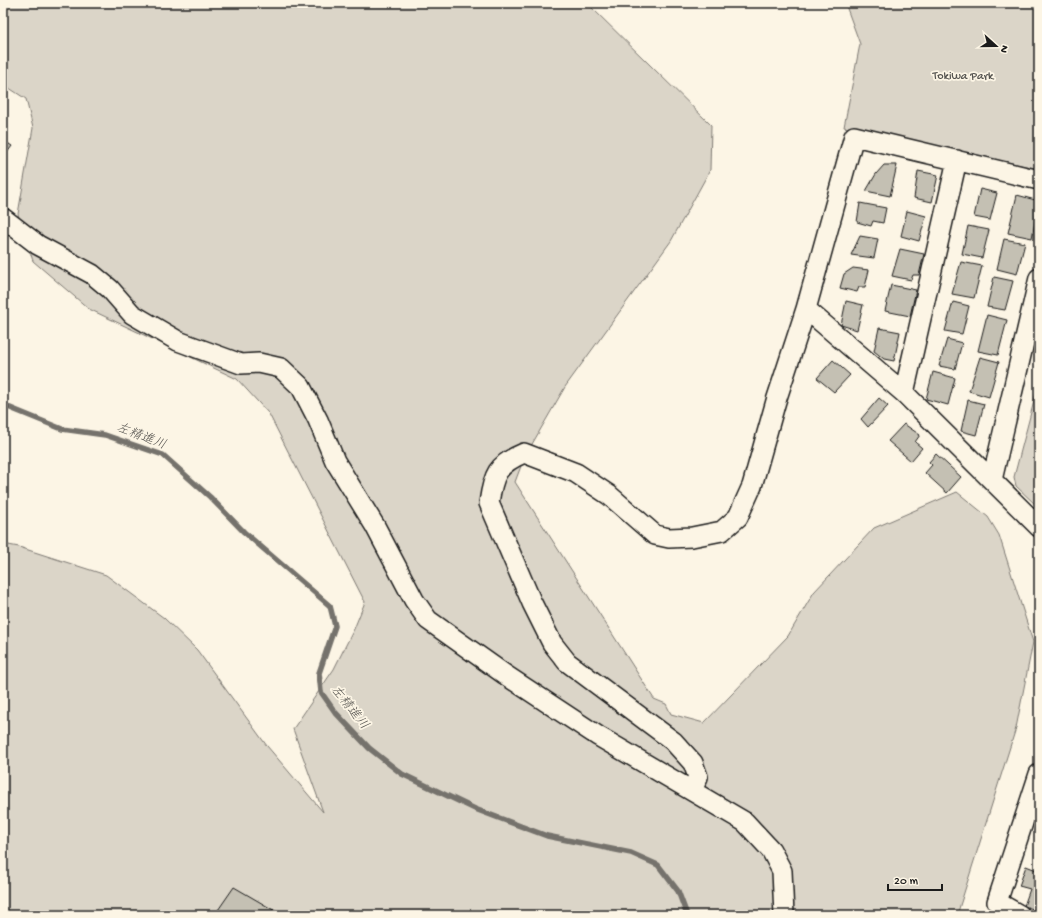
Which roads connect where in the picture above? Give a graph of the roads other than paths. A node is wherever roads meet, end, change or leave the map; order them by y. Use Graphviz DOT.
graph roads {
  1 [pos="957,160"];
  2 [pos="1039,180"];
  3 [pos="3,218"];
  4 [pos="1039,278"];
  5 [pos="806,309"];
  6 [pos="904,393"];
  7 [pos="992,480"];
  8 [pos="1039,527"];
  9 [pos="1039,774"];
  10 [pos="692,791"];
  11 [pos="784,915"];
  12 [pos="1020,915"];
  1 -- 2 [label="street"];
  1 -- 5 [label="street"];
  1 -- 6 [label="street"];
  3 -- 10 [label="street"];
  4 -- 7 [label="street"];
  5 -- 6 [label="street"];
  5 -- 10 [label="street"];
  6 -- 7 [label="street"];
  7 -- 8 [label="street"];
  9 -- 12 [label="street"];
  10 -- 11 [label="street"];
}
